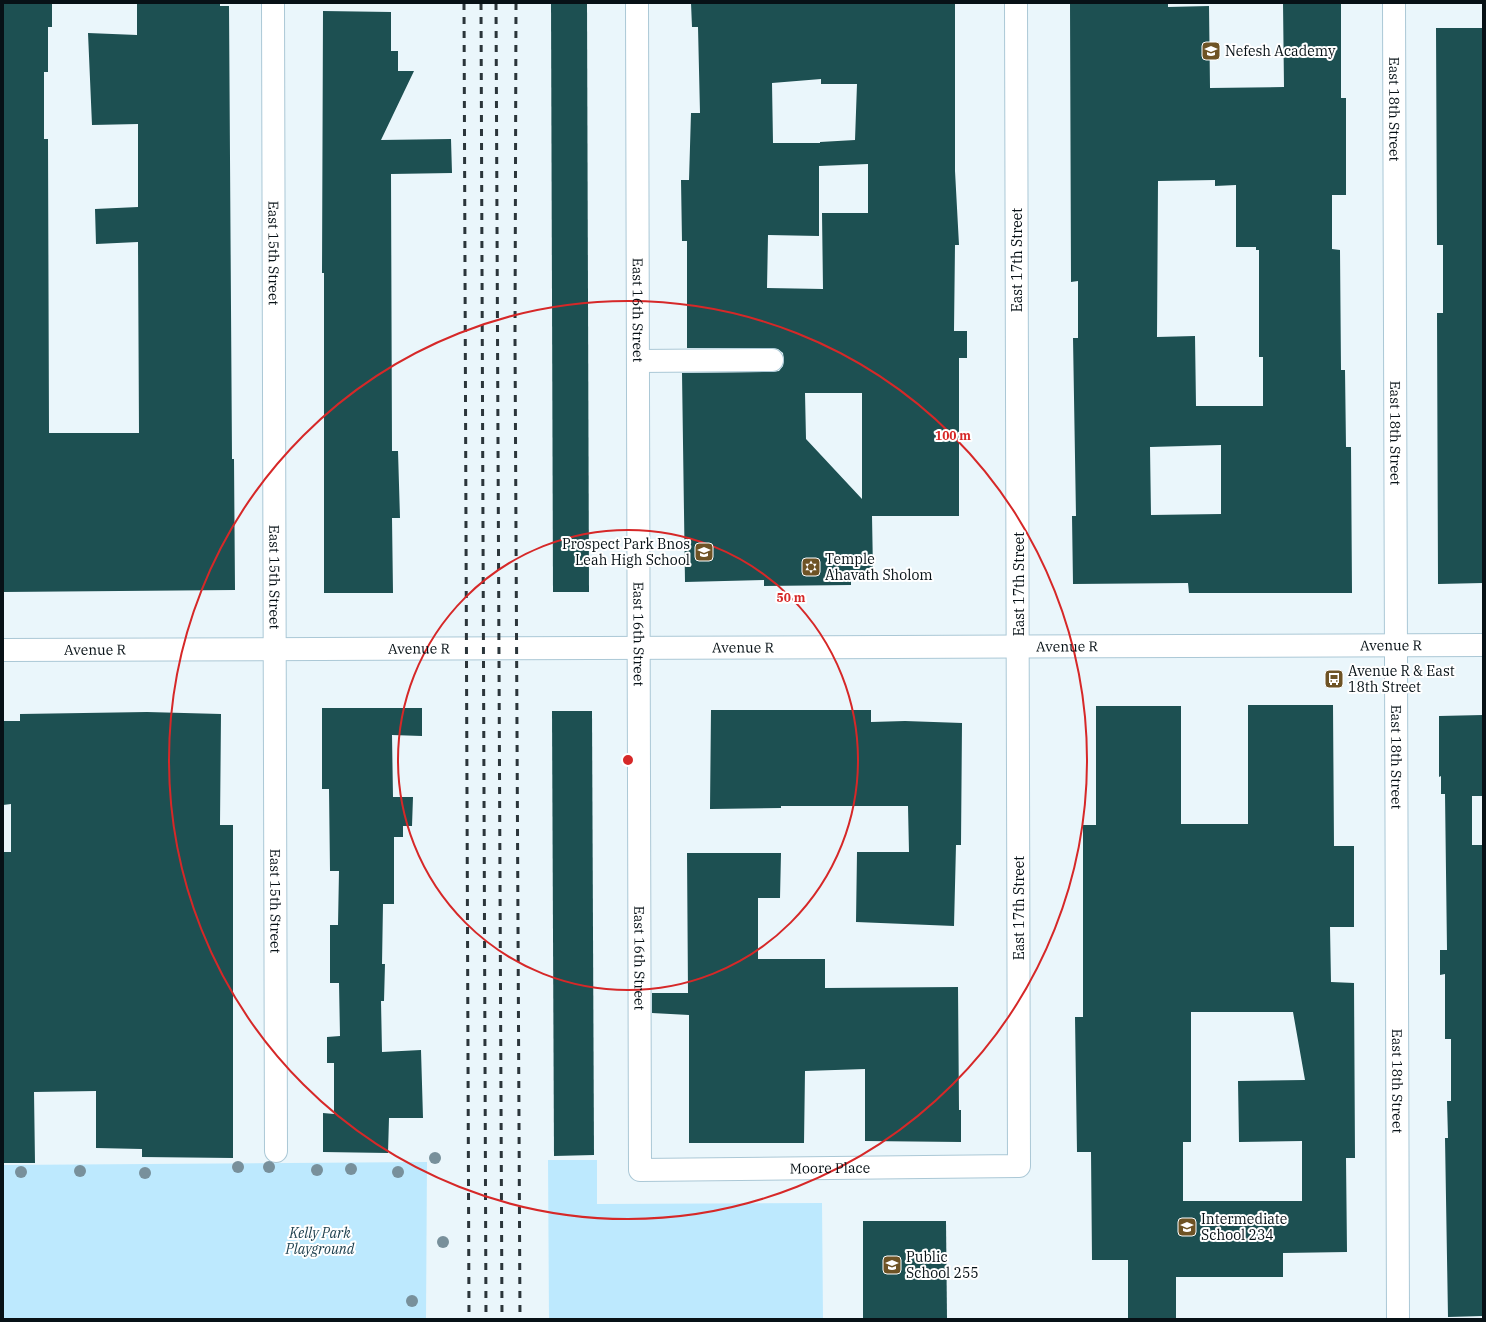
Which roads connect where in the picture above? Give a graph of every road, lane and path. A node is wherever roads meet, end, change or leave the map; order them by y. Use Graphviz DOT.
graph roads {
  1 [pos="273,3"];
  2 [pos="637,3"];
  3 [pos="1016,3"];
  4 [pos="1394,3"];
  5 [pos="772,360"];
  6 [pos="638,361"];
  7 [pos="1397,645"];
  8 [pos="1483,645"];
  9 [pos="1019,646"];
  10 [pos="639,647"];
  11 [pos="275,649"];
  12 [pos="3,650"];
  13 [pos="276,1151"];
  14 [pos="1019,1166"];
  15 [pos="640,1170"];
  16 [pos="1398,1319"];
  1 -- 11 [label="street, East 15th Street"];
  2 -- 6 [label="street, East 16th Street"];
  3 -- 9 [label="street, East 17th Street"];
  4 -- 7 [label="street, East 18th Street"];
  5 -- 6 [label="street"];
  6 -- 10 [label="street, East 16th Street"];
  7 -- 8 [label="street, Avenue R"];
  7 -- 9 [label="street, Avenue R"];
  7 -- 16 [label="street, East 18th Street"];
  9 -- 10 [label="street, Avenue R"];
  9 -- 14 [label="street, East 17th Street"];
  10 -- 11 [label="street, Avenue R"];
  10 -- 15 [label="street, East 16th Street"];
  11 -- 12 [label="street, Avenue R"];
  11 -- 13 [label="street, East 15th Street"];
  14 -- 15 [label="street, Moore Place"];
}
